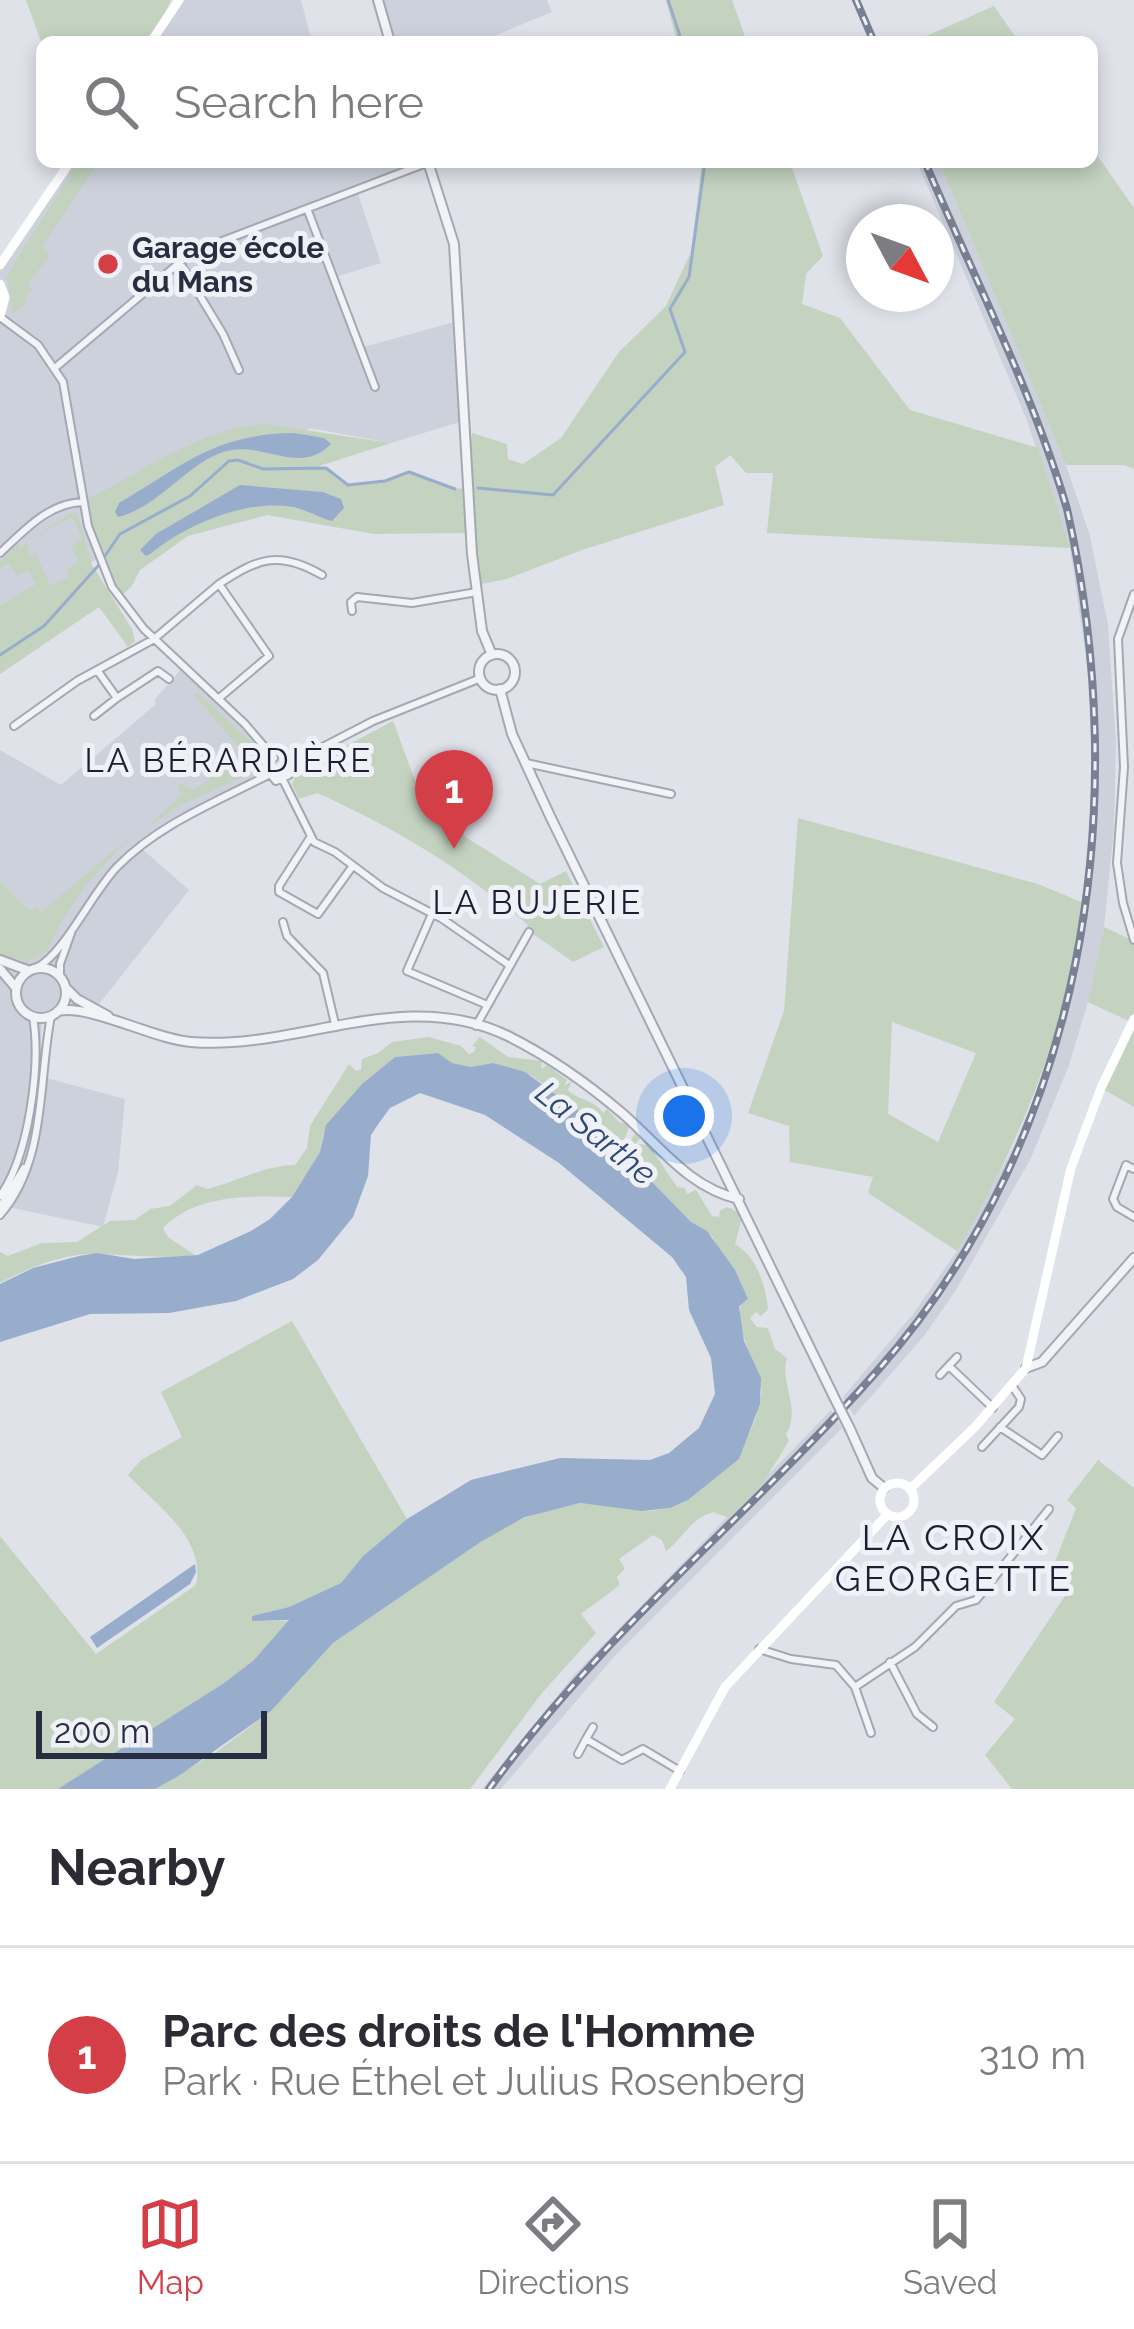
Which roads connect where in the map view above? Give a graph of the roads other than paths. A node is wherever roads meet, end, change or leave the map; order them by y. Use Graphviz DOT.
graph roads {
  1 [pos="178,0"];
  2 [pos="378,0"];
  3 [pos="155,36"];
  4 [pos="388,36"];
  5 [pos="66,168"];
  6 [pos="413,168"];
  7 [pos="430,168"];
  8 [pos="307,209"];
  9 [pos="179,261"];
  10 [pos="0,265"];
  11 [pos="0,284"];
  12 [pos="0,316"];
  13 [pos="56,367"];
  14 [pos="239,370"];
  15 [pos="374,387"];
  16 [pos="83,502"];
  17 [pos="0,553"];
  18 [pos="322,575"];
  19 [pos="219,584"];
  20 [pos="477,592"];
  21 [pos="1134,595"];
  22 [pos="352,611"];
  23 [pos="154,639"];
  24 [pos="492,655"];
  25 [pos="97,670"];
  26 [pos="169,679"];
  27 [pos="481,679"];
  28 [pos="500,689"];
  29 [pos="117,698"];
  30 [pos="218,699"];
  31 [pos="94,716"];
  32 [pos="14,726"];
  33 [pos="274,758"];
  34 [pos="526,763"];
  35 [pos="290,764"];
  36 [pos="268,775"];
  37 [pos="284,780"];
  38 [pos="671,794"];
  39 [pos="310,838"];
  40 [pos="352,867"];
  41 [pos="80,914"];
  42 [pos="432,914"];
  43 [pos="283,922"];
  44 [pos="529,932"];
  45 [pos="1134,940"];
  46 [pos="0,964"];
  47 [pos="509,964"];
  48 [pos="33,969"];
  49 [pos="60,977"];
  50 [pos="65,987"];
  51 [pos="16,988"];
  52 [pos="485,1004"];
  53 [pos="55,1014"];
  54 [pos="33,1017"];
  55 [pos="1134,1019"];
  56 [pos="335,1024"];
  57 [pos="476,1026"];
  58 [pos="130,1028"];
  59 [pos="24,1168"];
  60 [pos="1134,1168"];
  61 [pos="0,1196"];
  62 [pos="740,1199"];
  63 [pos="0,1211"];
  64 [pos="1134,1216"];
  65 [pos="1134,1258"];
  66 [pos="957,1357"];
  67 [pos="949,1366"];
  68 [pos="1026,1368"];
  69 [pos="940,1375"];
  70 [pos="1012,1387"];
  71 [pos="993,1408"];
  72 [pos="1000,1427"];
  73 [pos="1058,1436"];
  74 [pos="982,1447"];
  75 [pos="884,1488"];
  76 [pos="910,1489"];
  77 [pos="1049,1509"];
  78 [pos="887,1515"];
  79 [pos="759,1649"];
  80 [pos="890,1662"];
  81 [pos="855,1687"];
  82 [pos="592,1727"];
  83 [pos="933,1727"];
  84 [pos="871,1733"];
  85 [pos="586,1739"];
  86 [pos="578,1754"];
  87 [pos="680,1771"];
  88 [pos="670,1789"];
  1 -- 3 [label="main road"];
  2 -- 4 [label="street"];
  5 -- 10 [label="main road"];
  6 -- 8 [label="street"];
  7 -- 20 [label="street"];
  8 -- 9 [label="street"];
  8 -- 15 [label="street"];
  9 -- 13 [label="street"];
  9 -- 14 [label="street"];
  11 -- 12 [label="main road"];
  12 -- 13 [label="street"];
  13 -- 16 [label="street"];
  16 -- 17 [label="street"];
  16 -- 23 [label="street"];
  18 -- 19 [label="street"];
  19 -- 23 [label="street"];
  19 -- 30 [label="street"];
  20 -- 22 [label="street"];
  20 -- 24 [label="street"];
  21 -- 45 [label="street"];
  23 -- 25 [label="street"];
  23 -- 30 [label="street"];
  24 -- 27 [label="street"];
  24 -- 28 [label="street"];
  25 -- 29 [label="street"];
  25 -- 32 [label="street"];
  26 -- 29 [label="street"];
  27 -- 28 [label="street"];
  27 -- 35 [label="street"];
  28 -- 34 [label="street"];
  29 -- 31 [label="street"];
  30 -- 33 [label="street"];
  33 -- 35 [label="street"];
  33 -- 36 [label="street"];
  34 -- 38 [label="street"];
  34 -- 62 [label="street"];
  35 -- 37 [label="street"];
  36 -- 37 [label="street"];
  36 -- 41 [label="street"];
  37 -- 39 [label="street"];
  39 -- 40 [label="street"];
  39 -- 40 [label="street"];
  40 -- 42 [label="street"];
  41 -- 48 [label="street"];
  41 -- 49 [label="street"];
  42 -- 47 [label="street"];
  42 -- 52 [label="street"];
  43 -- 56 [label="street"];
  44 -- 47 [label="street"];
  46 -- 48 [label="street"];
  46 -- 51 [label="street"];
  47 -- 52 [label="street"];
  48 -- 49 [label="street"];
  48 -- 51 [label="street"];
  49 -- 50 [label="street"];
  50 -- 53 [label="street"];
  50 -- 58 [label="street"];
  51 -- 54 [label="street"];
  52 -- 57 [label="street"];
  53 -- 54 [label="street"];
  53 -- 58 [label="street"];
  53 -- 63 [label="street"];
  54 -- 61 [label="street"];
  55 -- 68 [label="main road"];
  56 -- 57 [label="street"];
  56 -- 58 [label="street"];
  57 -- 62 [label="street"];
  59 -- 63 [label="street"];
  60 -- 64 [label="street"];
  62 -- 75 [label="street, bridge"];
  65 -- 68 [label="street"];
  66 -- 67 [label="street"];
  67 -- 69 [label="street"];
  67 -- 71 [label="street"];
  68 -- 70 [label="main road"];
  70 -- 71 [label="main road"];
  70 -- 72 [label="street"];
  71 -- 76 [label="main road"];
  72 -- 73 [label="street"];
  72 -- 74 [label="street"];
  75 -- 76 [label="main road"];
  75 -- 78 [label="main road"];
  76 -- 78 [label="main road"];
  77 -- 80 [label="street"];
  78 -- 79 [label="main road"];
  79 -- 81 [label="street"];
  79 -- 87 [label="main road"];
  80 -- 81 [label="street"];
  80 -- 83 [label="street"];
  81 -- 84 [label="street"];
  82 -- 85 [label="street"];
  85 -- 86 [label="street"];
  85 -- 87 [label="street"];
  87 -- 88 [label="main road"];
}
